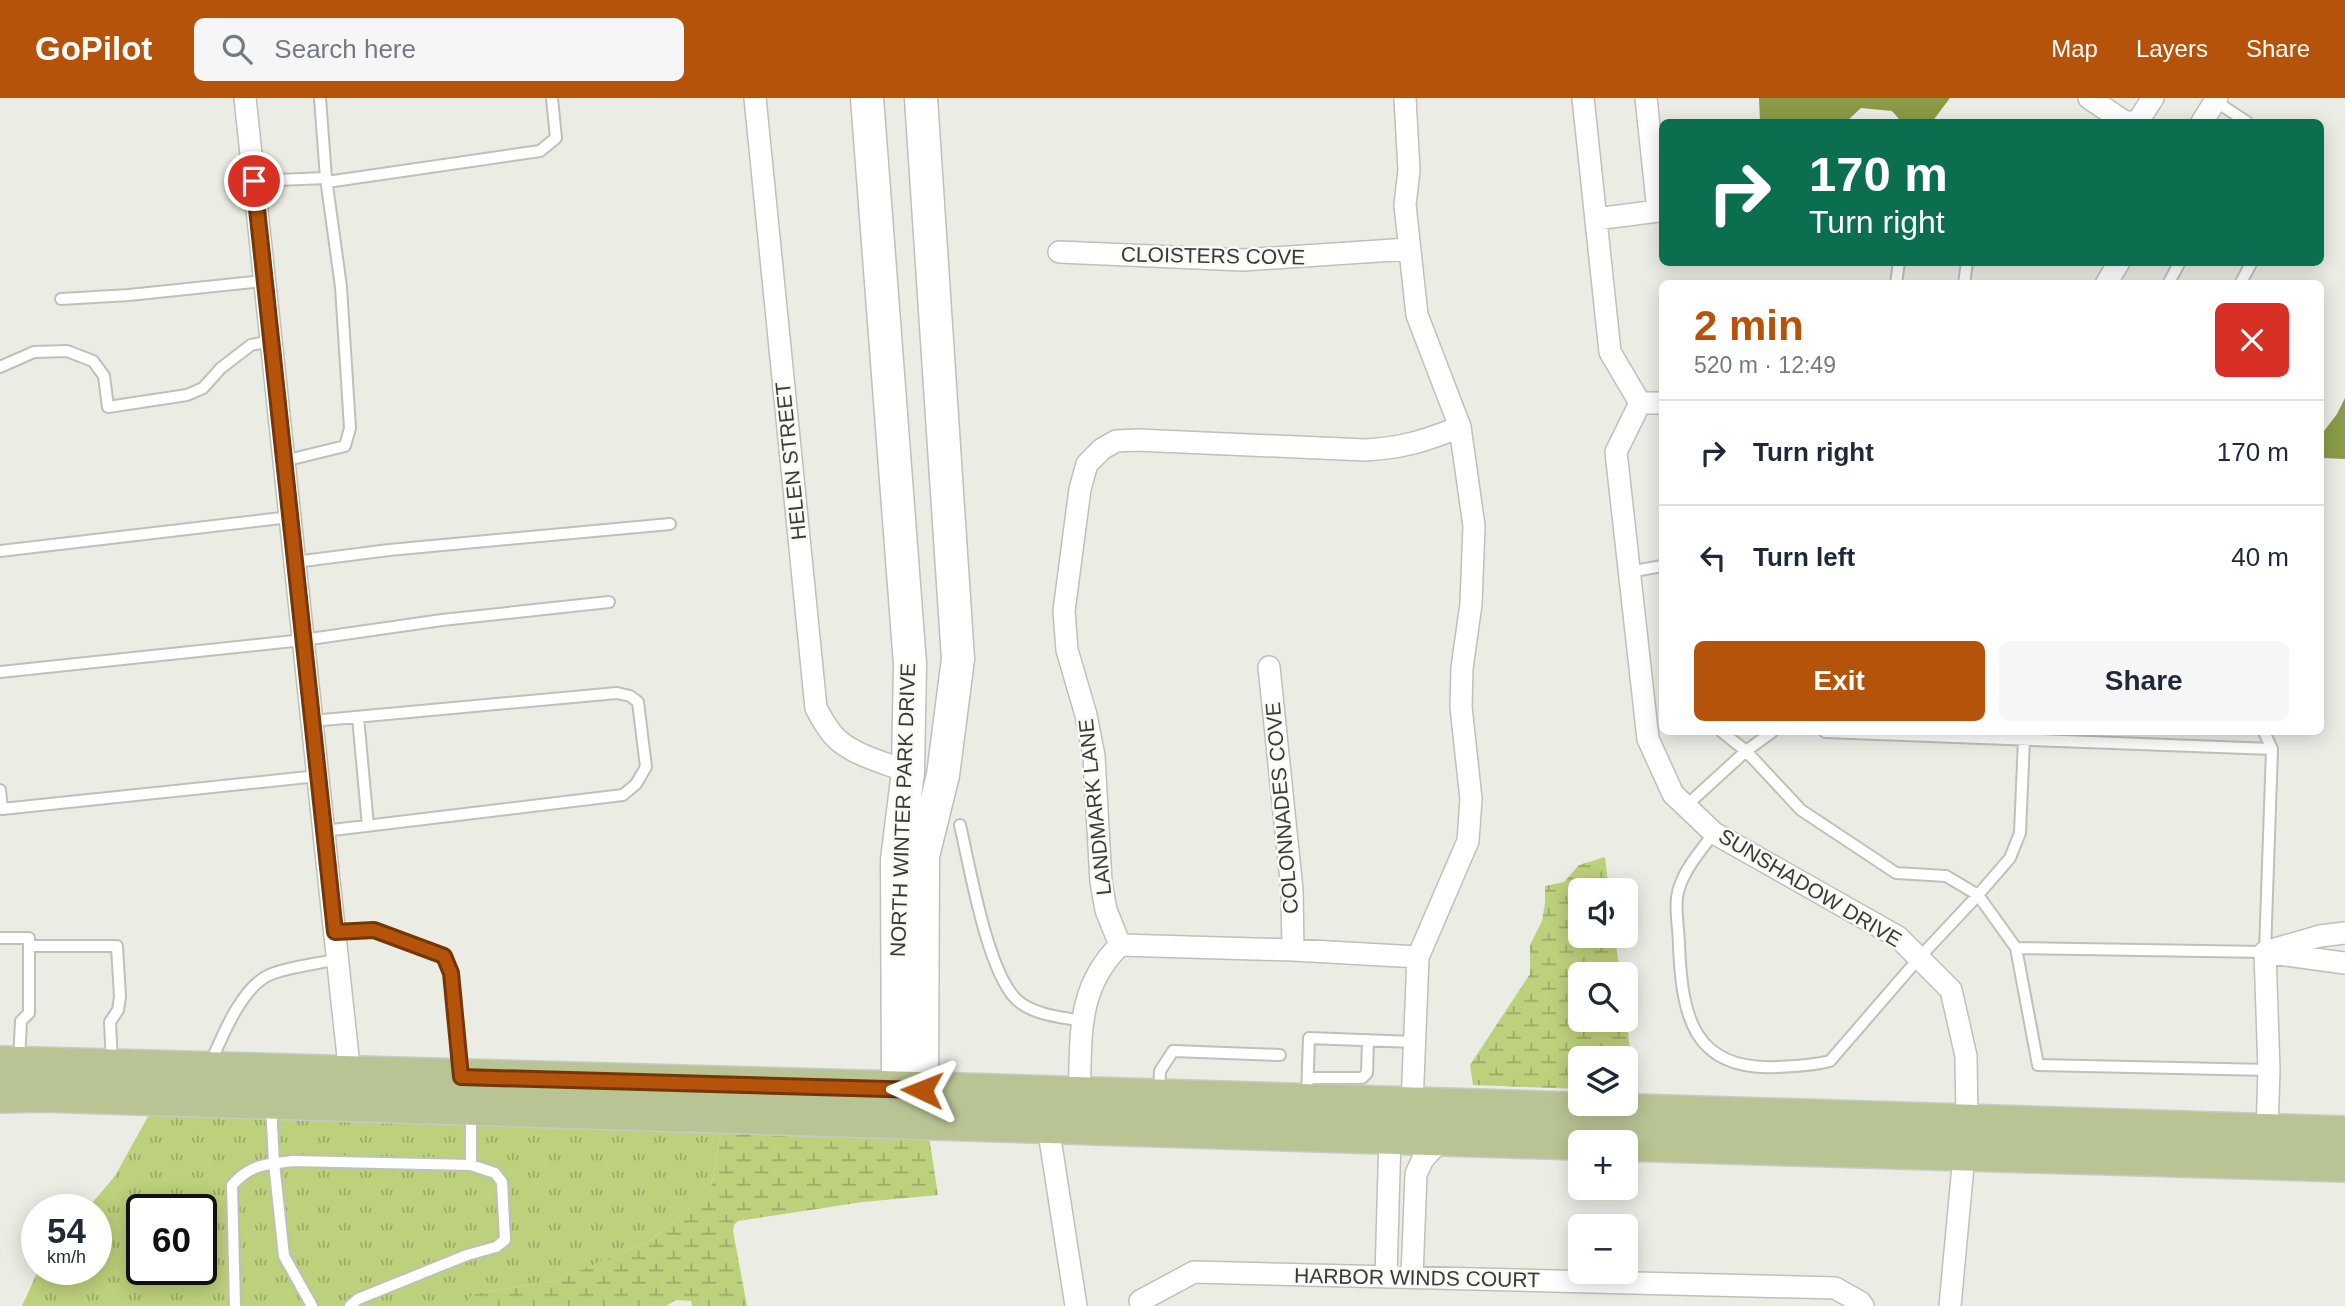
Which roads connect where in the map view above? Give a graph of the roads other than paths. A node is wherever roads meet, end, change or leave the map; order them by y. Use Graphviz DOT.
graph roads {
  1 [pos="245,98"];
  2 [pos="320,98"];
  3 [pos="552,98"];
  4 [pos="755,98"];
  5 [pos="867,98"];
  6 [pos="921,98"];
  7 [pos="1405,98"];
  8 [pos="1583,98"];
  9 [pos="1646,98"];
  10 [pos="2089,98"];
  11 [pos="2153,98"];
  12 [pos="2216,100"];
  13 [pos="2122,119"];
  14 [pos="2139,119"];
  15 [pos="2204,119"];
  16 [pos="2243,119"];
  17 [pos="327,180"];
  18 [pos="254,181"];
  19 [pos="1596,219"];
  20 [pos="1409,249"];
  21 [pos="1059,252"];
  22 [pos="264,281"];
  23 [pos="61,299"];
  24 [pos="271,341"];
  25 [pos="0,367"];
  26 [pos="1659,403"];
  27 [pos="1640,404"];
  28 [pos="1460,427"];
  29 [pos="284,461"];
  30 [pos="290,517"];
  31 [pos="670,524"];
  32 [pos="0,551"];
  33 [pos="295,562"];
  34 [pos="1659,567"];
  35 [pos="1629,572"];
  36 [pos="608,602"];
  37 [pos="303,640"];
  38 [pos="1269,667"];
  39 [pos="0,672"];
  40 [pos="358,717"];
  41 [pos="312,721"];
  42 [pos="1726,735"];
  43 [pos="1768,735"];
  44 [pos="1910,735"];
  45 [pos="2265,735"];
  46 [pos="2024,739"];
  47 [pos="2272,749"];
  48 [pos="1746,751"];
  49 [pos="908,772"];
  50 [pos="318,776"];
  51 [pos="0,790"];
  52 [pos="1687,805"];
  53 [pos="960,825"];
  54 [pos="369,826"];
  55 [pos="324,831"];
  56 [pos="1714,832"];
  57 [pos="1978,895"];
  58 [pos="335,932"];
  59 [pos="2345,933"];
  60 [pos="2320,936"];
  61 [pos="0,938"];
  62 [pos="1120,945"];
  63 [pos="30,946"];
  64 [pos="2016,948"];
  65 [pos="1293,950"];
  66 [pos="2265,953"];
  67 [pos="1418,957"];
  68 [pos="1919,958"];
  69 [pos="338,959"];
  70 [pos="2319,961"];
  71 [pos="2345,963"];
  72 [pos="1083,1021"];
  73 [pos="1368,1040"];
  74 [pos="1414,1042"];
  75 [pos="1280,1055"];
  76 [pos="10,1064"];
  77 [pos="112,1066"];
  78 [pos="208,1069"];
  79 [pos="2269,1070"];
  80 [pos="351,1089"];
  81 [pos="1308,1090"];
  82 [pos="0,1095"];
  83 [pos="1079,1096"];
  84 [pos="460,1097"];
  85 [pos="1158,1098"];
  86 [pos="910,1100"];
  87 [pos="271,1102"];
  88 [pos="1412,1105"];
  89 [pos="1449,1123"];
  90 [pos="1048,1126"];
  91 [pos="2267,1132"];
  92 [pos="1347,1135"];
  93 [pos="2345,1135"];
  94 [pos="1390,1137"];
  95 [pos="1568,1138"];
  96 [pos="1966,1138"];
  97 [pos="1638,1143"];
  98 [pos="274,1163"];
  99 [pos="2345,1164"];
  100 [pos="471,1165"];
  101 [pos="1388,1215"];
  102 [pos="1415,1216"];
  103 [pos="1386,1276"];
  104 [pos="1412,1277"];
  105 [pos="1140,1301"];
  106 [pos="235,1306"];
  107 [pos="312,1306"];
  108 [pos="350,1306"];
  109 [pos="1076,1306"];
  110 [pos="1863,1306"];
  111 [pos="1951,1306"];
  1 -- 18 [label="street"];
  2 -- 17 [label="lane"];
  3 -- 17 [label="lane"];
  4 -- 49 [label="street, HELEN STREET"];
  5 -- 49 [label="street, NORTH WINTER PARK DRIVE"];
  6 -- 86 [label="street, NORTH WINTER PARK DRIVE"];
  7 -- 20 [label="street"];
  8 -- 19 [label="street"];
  9 -- 19 [label="street"];
  10 -- 13 [label="street"];
  11 -- 14 [label="street"];
  12 -- 15 [label="street"];
  12 -- 16 [label="lane"];
  17 -- 18 [label="lane"];
  17 -- 29 [label="lane"];
  18 -- 22 [label="street"];
  19 -- 27 [label="street"];
  20 -- 21 [label="street, CLOISTERS COVE"];
  20 -- 28 [label="street"];
  22 -- 23 [label="lane"];
  22 -- 24 [label="street"];
  24 -- 25 [label="lane"];
  24 -- 29 [label="street"];
  26 -- 27 [label="street"];
  27 -- 35 [label="street, SUNSHADOW DRIVE"];
  28 -- 62 [label="street, LANDMARK LANE"];
  28 -- 67 [label="street"];
  29 -- 30 [label="street"];
  30 -- 32 [label="lane"];
  30 -- 33 [label="street"];
  31 -- 33 [label="lane"];
  33 -- 37 [label="street"];
  34 -- 35 [label="lane"];
  35 -- 52 [label="street, SUNSHADOW DRIVE"];
  36 -- 37 [label="lane"];
  37 -- 39 [label="lane"];
  37 -- 41 [label="street"];
  38 -- 65 [label="street, COLONNADES COVE"];
  40 -- 41 [label="lane"];
  40 -- 54 [label="lane"];
  40 -- 54 [label="lane"];
  41 -- 50 [label="street"];
  42 -- 48 [label="lane"];
  43 -- 48 [label="lane"];
  44 -- 46 [label="lane"];
  45 -- 47 [label="lane"];
  46 -- 47 [label="lane"];
  46 -- 57 [label="lane"];
  47 -- 66 [label="lane"];
  48 -- 52 [label="lane"];
  48 -- 57 [label="lane"];
  49 -- 86 [label="street, NORTH WINTER PARK DRIVE"];
  50 -- 51 [label="lane"];
  50 -- 55 [label="street"];
  52 -- 56 [label="street, SUNSHADOW DRIVE"];
  53 -- 72 [label="lane"];
  54 -- 55 [label="lane"];
  55 -- 58 [label="street"];
  56 -- 68 [label="street, SUNSHADOW DRIVE"];
  56 -- 68 [label="lane"];
  57 -- 64 [label="lane"];
  57 -- 68 [label="lane"];
  58 -- 69 [label="street"];
  58 -- 84 [label="lane"];
  59 -- 60 [label="street"];
  60 -- 66 [label="street"];
  60 -- 70 [label="street"];
  61 -- 63 [label="lane"];
  62 -- 65 [label="street"];
  62 -- 72 [label="street"];
  63 -- 76 [label="lane"];
  63 -- 77 [label="lane"];
  64 -- 66 [label="lane"];
  64 -- 79 [label="lane"];
  65 -- 67 [label="street"];
  66 -- 70 [label="street"];
  66 -- 79 [label="street"];
  67 -- 74 [label="street"];
  68 -- 96 [label="street, SUNSHADOW DRIVE"];
  69 -- 78 [label="lane"];
  69 -- 80 [label="street"];
  70 -- 71 [label="street"];
  72 -- 83 [label="street"];
  73 -- 74 [label="lane"];
  73 -- 81 [label="lane"];
  73 -- 81 [label="lane"];
  74 -- 88 [label="street"];
  75 -- 85 [label="lane"];
  76 -- 77 [label="main road"];
  77 -- 78 [label="main road"];
  78 -- 80 [label="main road"];
  79 -- 91 [label="street"];
  80 -- 84 [label="main road"];
  80 -- 87 [label="main road"];
  81 -- 85 [label="main road"];
  81 -- 88 [label="main road"];
  82 -- 87 [label="main road"];
  83 -- 85 [label="main road"];
  83 -- 86 [label="main road"];
  84 -- 86 [label="main road"];
  84 -- 86 [label="main road"];
  84 -- 100 [label="lane"];
  86 -- 90 [label="main road"];
  87 -- 98 [label="lane"];
  88 -- 89 [label="main road"];
  88 -- 92 [label="main road"];
  89 -- 94 [label="main road"];
  89 -- 95 [label="main road"];
  89 -- 96 [label="main road"];
  89 -- 102 [label="street"];
  90 -- 92 [label="main road"];
  90 -- 109 [label="street"];
  91 -- 93 [label="main road"];
  91 -- 96 [label="main road"];
  92 -- 94 [label="main road"];
  94 -- 101 [label="street"];
  96 -- 97 [label="main road"];
  96 -- 99 [label="main road"];
  96 -- 111 [label="street, SUNSHADOW DRIVE"];
  98 -- 100 [label="lane"];
  98 -- 106 [label="lane"];
  98 -- 107 [label="lane"];
  100 -- 108 [label="lane"];
  101 -- 102 [label="street"];
  101 -- 103 [label="street"];
  102 -- 104 [label="street"];
  103 -- 104 [label="street, HARBOR WINDS COURT"];
  103 -- 105 [label="street, HARBOR WINDS COURT"];
  104 -- 110 [label="street, HARBOR WINDS COURT"];
}
